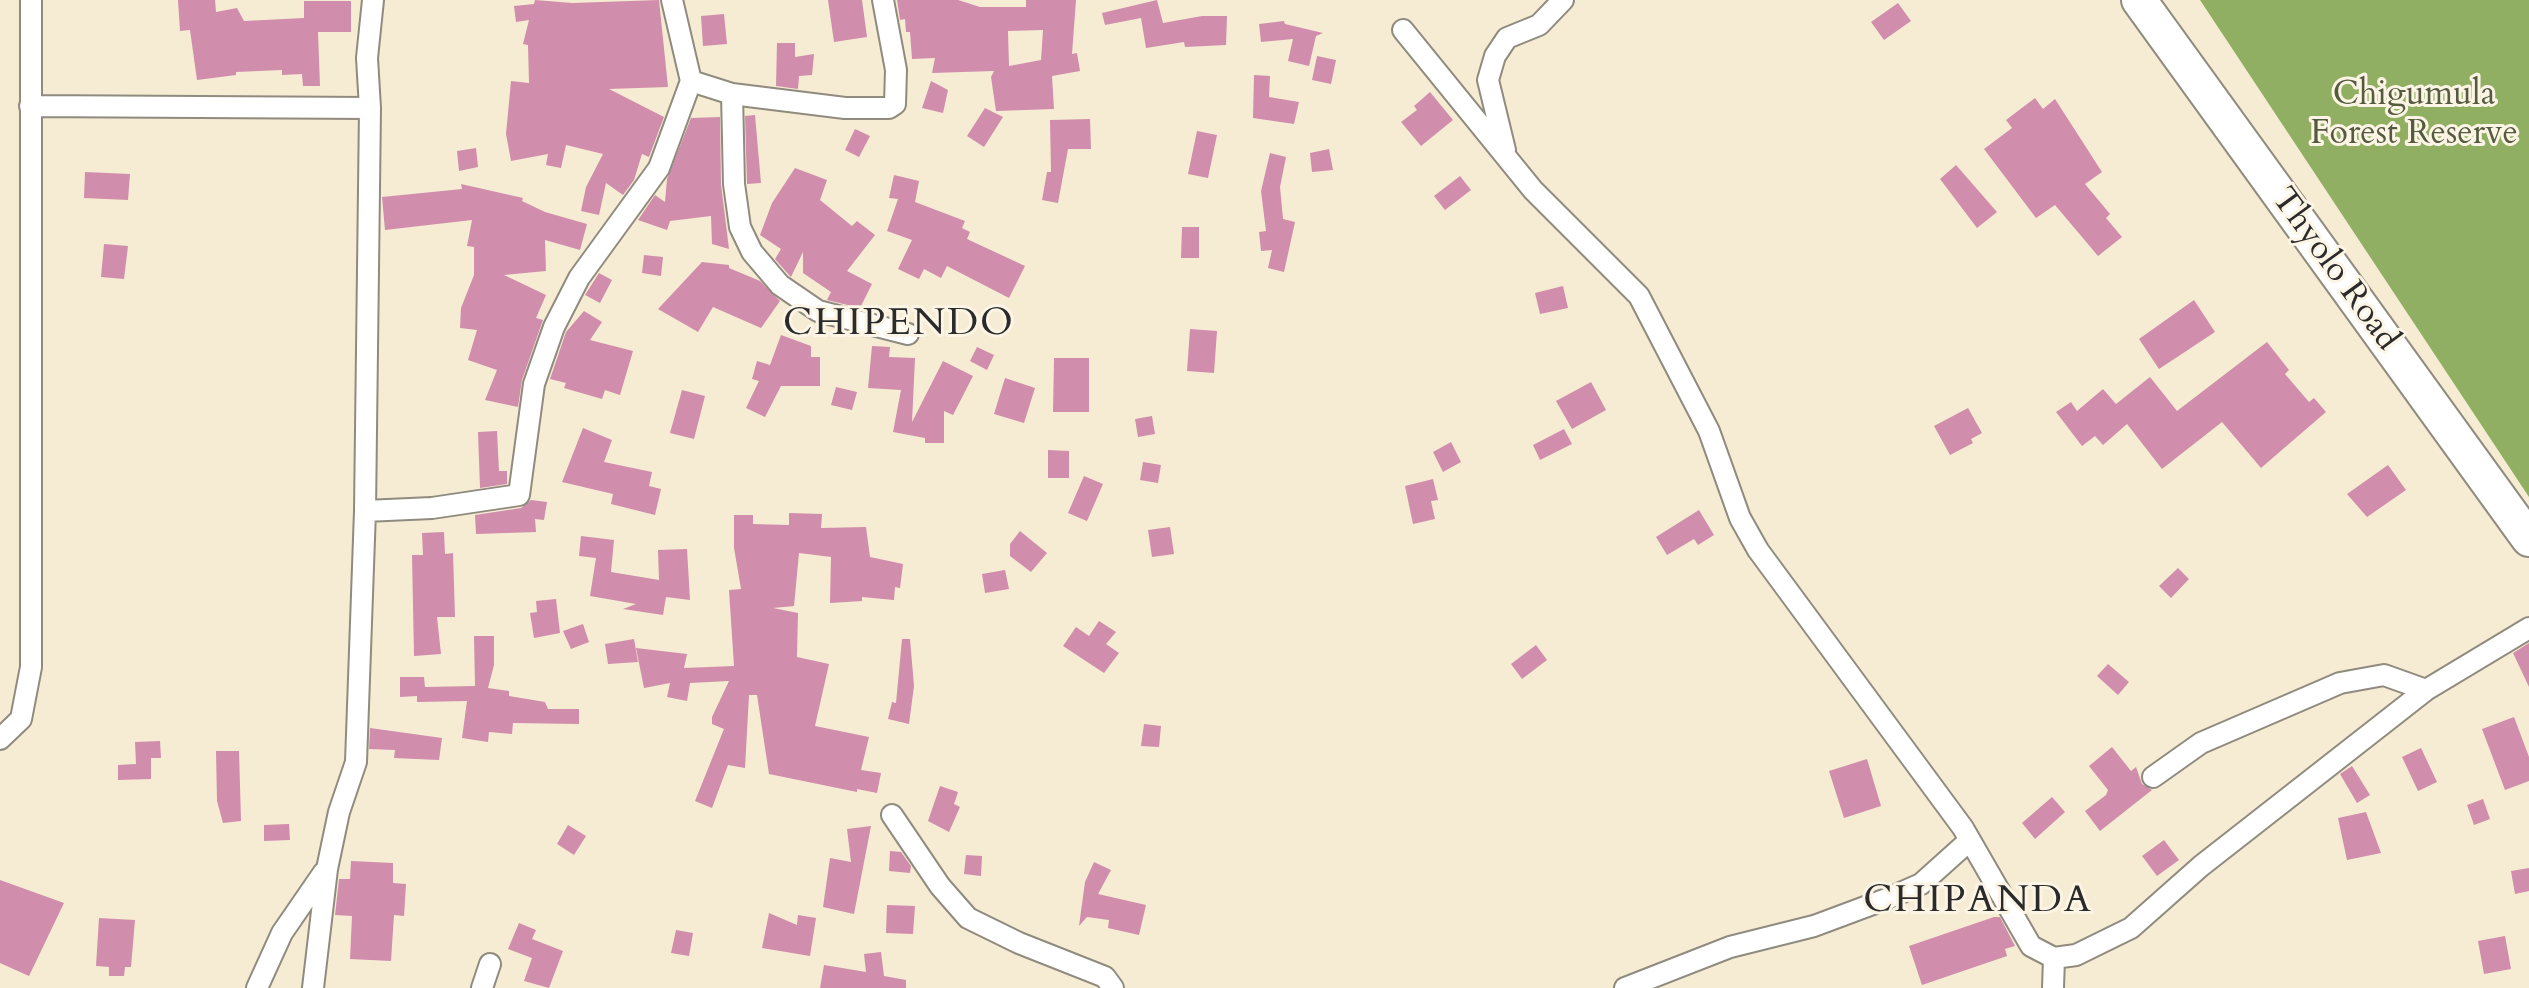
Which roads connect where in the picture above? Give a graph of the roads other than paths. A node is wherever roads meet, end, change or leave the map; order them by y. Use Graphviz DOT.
graph roads {
  1 [pos="31,0"];
  2 [pos="373,0"];
  3 [pos="672,0"];
  4 [pos="883,0"];
  5 [pos="1563,0"];
  6 [pos="2139,0"];
  7 [pos="1403,30"];
  8 [pos="691,81"];
  9 [pos="732,94"];
  10 [pos="30,106"];
  11 [pos="370,108"];
  12 [pos="1506,155"];
  13 [pos="908,334"];
  14 [pos="365,511"];
  15 [pos="2529,539"];
  16 [pos="2529,628"];
  17 [pos="2426,690"];
  18 [pos="0,739"];
  19 [pos="2153,777"];
  20 [pos="892,815"];
  21 [pos="1970,840"];
  22 [pos="327,869"];
  23 [pos="2054,958"];
  24 [pos="490,964"];
  25 [pos="257,988"];
  26 [pos="313,988"];
  27 [pos="482,988"];
  28 [pos="1113,988"];
  29 [pos="1625,988"];
  30 [pos="2053,988"];
  1 -- 10 [label="street"];
  2 -- 11 [label="street"];
  3 -- 8 [label="street"];
  4 -- 9 [label="street"];
  5 -- 12 [label="street"];
  6 -- 15 [label="highway, Thyolo Road"];
  7 -- 12 [label="street"];
  8 -- 9 [label="street"];
  8 -- 14 [label="street"];
  9 -- 13 [label="street"];
  10 -- 11 [label="street"];
  10 -- 18 [label="street"];
  11 -- 14 [label="street"];
  12 -- 21 [label="street"];
  14 -- 22 [label="street"];
  16 -- 17 [label="street"];
  17 -- 19 [label="street"];
  17 -- 23 [label="street"];
  20 -- 28 [label="street"];
  21 -- 23 [label="street"];
  21 -- 29 [label="street"];
  22 -- 25 [label="street"];
  22 -- 26 [label="street"];
  23 -- 30 [label="street"];
  24 -- 27 [label="street"];
}
